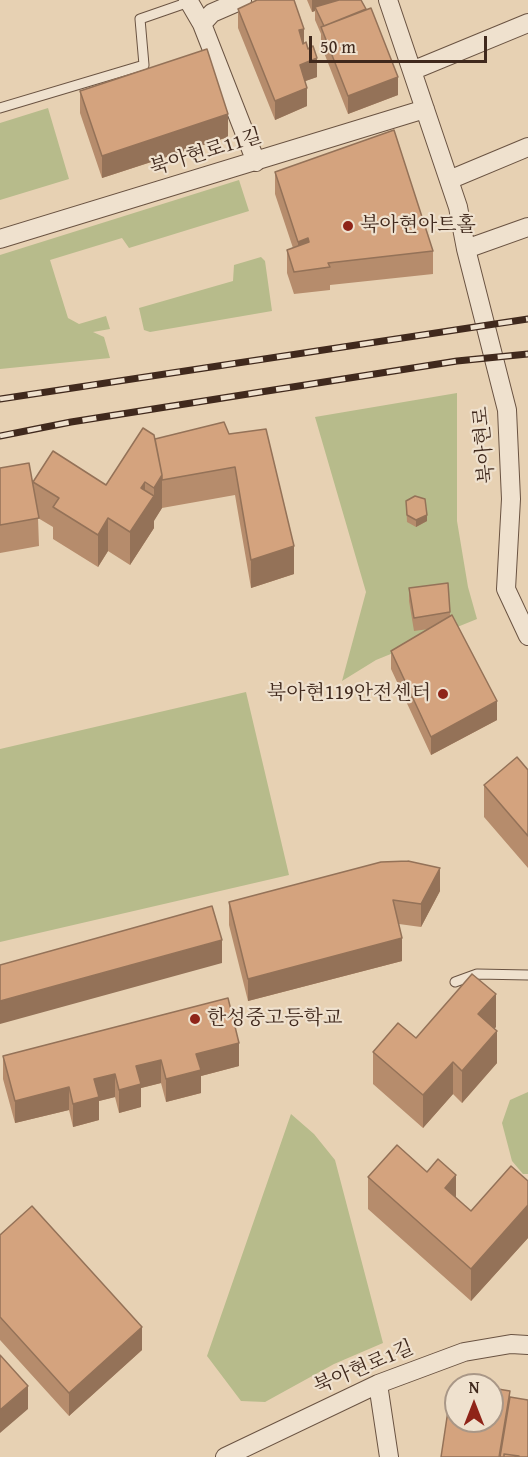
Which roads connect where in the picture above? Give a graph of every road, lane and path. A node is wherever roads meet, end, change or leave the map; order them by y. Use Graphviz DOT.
graph roads {
  1 [pos="242,0"];
  2 [pos="388,0"];
  3 [pos="188,1"];
  4 [pos="528,23"];
  5 [pos="202,24"];
  6 [pos="414,70"];
  7 [pos="0,108"];
  8 [pos="425,110"];
  9 [pos="528,147"];
  10 [pos="256,162"];
  11 [pos="450,180"];
  12 [pos="528,227"];
  13 [pos="0,240"];
  14 [pos="466,249"];
  15 [pos="520,481"];
  16 [pos="528,636"];
  17 [pos="528,975"];
  18 [pos="455,982"];
  19 [pos="528,1345"];
  20 [pos="378,1384"];
  21 [pos="225,1457"];
  22 [pos="389,1457"];
  1 -- 5 [label="street"];
  2 -- 6 [label="street, 북아현로"];
  3 -- 5 [label="street"];
  3 -- 7 [label="lane"];
  4 -- 6 [label="street"];
  5 -- 10 [label="street"];
  6 -- 8 [label="street, 북아현로"];
  8 -- 10 [label="street, 북아현로11길"];
  8 -- 11 [label="street, 북아현로"];
  9 -- 11 [label="street"];
  10 -- 13 [label="street, 북아현로11길"];
  11 -- 14 [label="street, 북아현로"];
  12 -- 14 [label="street"];
  14 -- 15 [label="street, 북아현로"];
  15 -- 16 [label="street, 북아현로"];
  17 -- 18 [label="lane"];
  19 -- 20 [label="street, 북아현로1길"];
  20 -- 21 [label="street, 북아현로1길"];
  20 -- 22 [label="street"];
}
